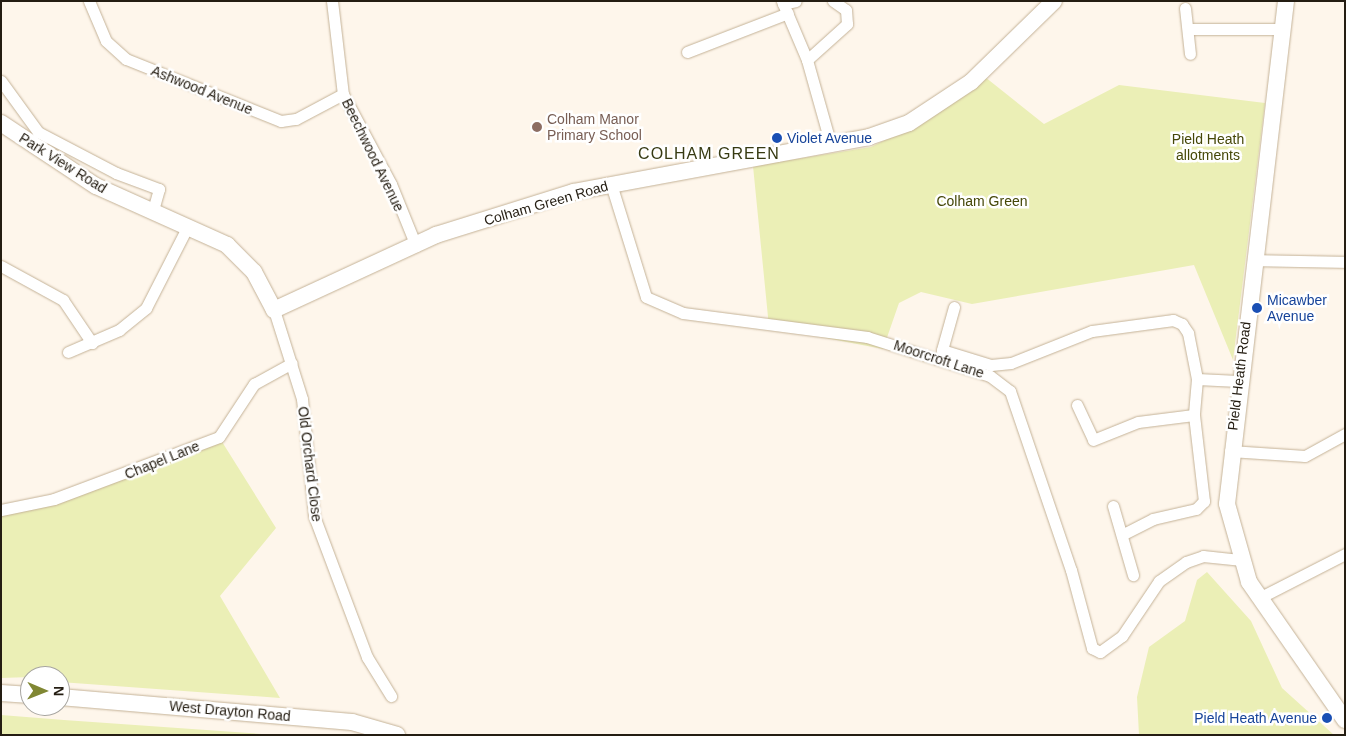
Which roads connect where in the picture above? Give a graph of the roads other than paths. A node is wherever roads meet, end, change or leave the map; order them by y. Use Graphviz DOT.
graph roads {
  1 [pos="89,1"];
  2 [pos="332,1"];
  3 [pos="796,1"];
  4 [pos="833,1"];
  5 [pos="1054,1"];
  6 [pos="1286,1"];
  7 [pos="784,6"];
  8 [pos="1185,8"];
  9 [pos="1283,29"];
  10 [pos="1188,30"];
  11 [pos="687,52"];
  12 [pos="1190,54"];
  13 [pos="807,60"];
  14 [pos="1,81"];
  15 [pos="343,94"];
  16 [pos="2,124"];
  17 [pos="830,142"];
  18 [pos="611,184"];
  19 [pos="153,210"];
  20 [pos="188,226"];
  21 [pos="416,246"];
  22 [pos="1253,260"];
  23 [pos="1345,262"];
  24 [pos="1,266"];
  25 [pos="954,306"];
  26 [pos="274,310"];
  27 [pos="92,342"];
  28 [pos="68,352"];
  29 [pos="292,363"];
  30 [pos="1197,379"];
  31 [pos="1238,381"];
  32 [pos="1077,405"];
  33 [pos="1194,416"];
  34 [pos="1345,434"];
  35 [pos="1230,450"];
  36 [pos="1113,506"];
  37 [pos="1,510"];
  38 [pos="1122,535"];
  39 [pos="1345,554"];
  40 [pos="1240,560"];
  41 [pos="1133,575"];
  42 [pos="1259,598"];
  43 [pos="1,693"];
  44 [pos="20,694"];
  45 [pos="391,696"];
  46 [pos="70,699"];
  47 [pos="1345,720"];
  48 [pos="397,735"];
  1 -- 15 [label="street, Ashwood Avenue"];
  2 -- 15 [label="street, Beechwood Avenue"];
  3 -- 7 [label="street"];
  4 -- 13 [label="street"];
  5 -- 17 [label="street, Colham Green Road"];
  6 -- 9 [label="street, Pield Heath Road"];
  7 -- 11 [label="street"];
  7 -- 13 [label="street"];
  8 -- 10 [label="street"];
  9 -- 10 [label="street"];
  9 -- 22 [label="street, Pield Heath Road"];
  10 -- 12 [label="street"];
  13 -- 17 [label="street"];
  14 -- 19 [label="street, Park View Road"];
  15 -- 21 [label="street, Beechwood Avenue"];
  16 -- 19 [label="street, Park View Road"];
  17 -- 18 [label="street, Colham Green Road"];
  18 -- 21 [label="street, Colham Green Road"];
  18 -- 40 [label="street, Moorcroft Lane"];
  19 -- 20 [label="street, Park View Road"];
  20 -- 26 [label="street, Park View Road"];
  20 -- 27 [label="street"];
  21 -- 26 [label="street, Colham Green Road"];
  22 -- 23 [label="street"];
  22 -- 31 [label="street, Pield Heath Road"];
  24 -- 27 [label="street"];
  25 -- 30 [label="street"];
  26 -- 29 [label="street, Old Orchard Close"];
  27 -- 28 [label="street"];
  29 -- 37 [label="street, Chapel Lane"];
  29 -- 45 [label="street, Old Orchard Close"];
  30 -- 31 [label="street"];
  30 -- 33 [label="street"];
  31 -- 35 [label="street, Pield Heath Road"];
  32 -- 33 [label="street"];
  33 -- 38 [label="street"];
  34 -- 35 [label="street"];
  35 -- 40 [label="street, Pield Heath Road"];
  36 -- 38 [label="street"];
  38 -- 41 [label="street"];
  39 -- 42 [label="street"];
  40 -- 42 [label="street, Pield Heath Road"];
  42 -- 47 [label="street, Pield Heath Road"];
  43 -- 44 [label="street"];
  46 -- 48 [label="street, West Drayton Road"];
}
